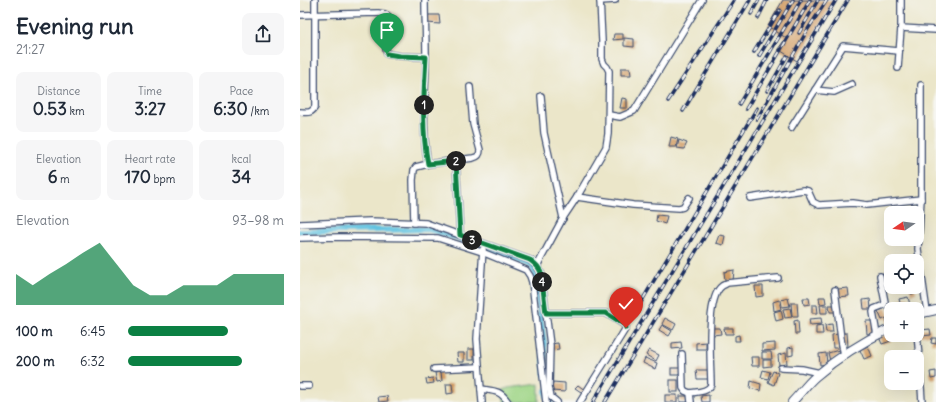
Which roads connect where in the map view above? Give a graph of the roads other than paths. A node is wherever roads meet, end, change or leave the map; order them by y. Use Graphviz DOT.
graph roads {
  1 [pos="315,0"];
  2 [pos="425,0"];
  3 [pos="616,0"];
  4 [pos="702,0"];
  5 [pos="901,0"];
  6 [pos="600,1"];
  7 [pos="315,14"];
  8 [pos="300,15"];
  9 [pos="901,28"];
  10 [pos="936,30"];
  11 [pos="899,51"];
  12 [pos="426,57"];
  13 [pos="898,68"];
  14 [pos="852,84"];
  15 [pos="921,85"];
  16 [pos="470,87"];
  17 [pos="815,90"];
  18 [pos="540,96"];
  19 [pos="300,112"];
  20 [pos="609,115"];
  21 [pos="790,128"];
  22 [pos="456,161"];
  23 [pos="428,164"];
  24 [pos="577,197"];
  25 [pos="689,198"];
  26 [pos="750,198"];
  27 [pos="921,199"];
  28 [pos="563,218"];
  29 [pos="414,223"];
  30 [pos="300,224"];
  31 [pos="460,235"];
  32 [pos="300,238"];
  33 [pos="484,244"];
  34 [pos="482,252"];
  35 [pos="538,266"];
  36 [pos="880,276"];
  37 [pos="778,278"];
  38 [pos="835,290"];
  39 [pos="936,310"];
  40 [pos="927,312"];
  41 [pos="546,313"];
  42 [pos="924,313"];
  43 [pos="884,332"];
  44 [pos="877,335"];
  45 [pos="918,342"];
  46 [pos="682,354"];
  47 [pos="844,355"];
  48 [pos="479,367"];
  49 [pos="781,368"];
  50 [pos="434,369"];
  51 [pos="820,373"];
  52 [pos="300,386"];
  53 [pos="308,386"];
  54 [pos="481,389"];
  55 [pos="690,393"];
  56 [pos="482,402"];
  57 [pos="508,402"];
  58 [pos="546,402"];
  59 [pos="557,402"];
  60 [pos="580,402"];
  61 [pos="690,402"];
  62 [pos="792,402"];
  63 [pos="922,402"];
  1 -- 7 [label="street"];
  2 -- 12 [label="street"];
  3 -- 6 [label="street"];
  4 -- 20 [label="street"];
  5 -- 9 [label="street"];
  6 -- 20 [label="street"];
  7 -- 8 [label="street"];
  7 -- 12 [label="street"];
  7 -- 19 [label="street"];
  9 -- 10 [label="street"];
  9 -- 11 [label="street"];
  11 -- 13 [label="street"];
  11 -- 17 [label="street"];
  12 -- 23 [label="street"];
  14 -- 17 [label="street"];
  15 -- 27 [label="street"];
  16 -- 22 [label="street"];
  17 -- 21 [label="street"];
  18 -- 28 [label="street"];
  20 -- 24 [label="street"];
  22 -- 23 [label="street"];
  22 -- 31 [label="street"];
  23 -- 29 [label="street"];
  24 -- 25 [label="street"];
  24 -- 28 [label="street"];
  26 -- 27 [label="street"];
  27 -- 40 [label="street"];
  28 -- 35 [label="street"];
  29 -- 30 [label="street"];
  29 -- 31 [label="street"];
  31 -- 33 [label="street"];
  32 -- 34 [label="street"];
  33 -- 34 [label="street"];
  33 -- 35 [label="street"];
  34 -- 48 [label="street"];
  34 -- 58 [label="street"];
  35 -- 41 [label="street"];
  36 -- 44 [label="street"];
  37 -- 55 [label="street"];
  38 -- 47 [label="street"];
  39 -- 40 [label="street"];
  40 -- 42 [label="street"];
  41 -- 59 [label="street"];
  41 -- 60 [label="street"];
  43 -- 44 [label="street"];
  44 -- 47 [label="street"];
  45 -- 63 [label="street"];
  46 -- 55 [label="street"];
  47 -- 51 [label="street"];
  48 -- 50 [label="street"];
  48 -- 54 [label="street"];
  49 -- 51 [label="street"];
  51 -- 62 [label="street"];
  52 -- 53 [label="street"];
  54 -- 56 [label="street"];
  54 -- 57 [label="street"];
  55 -- 61 [label="street"];
}
